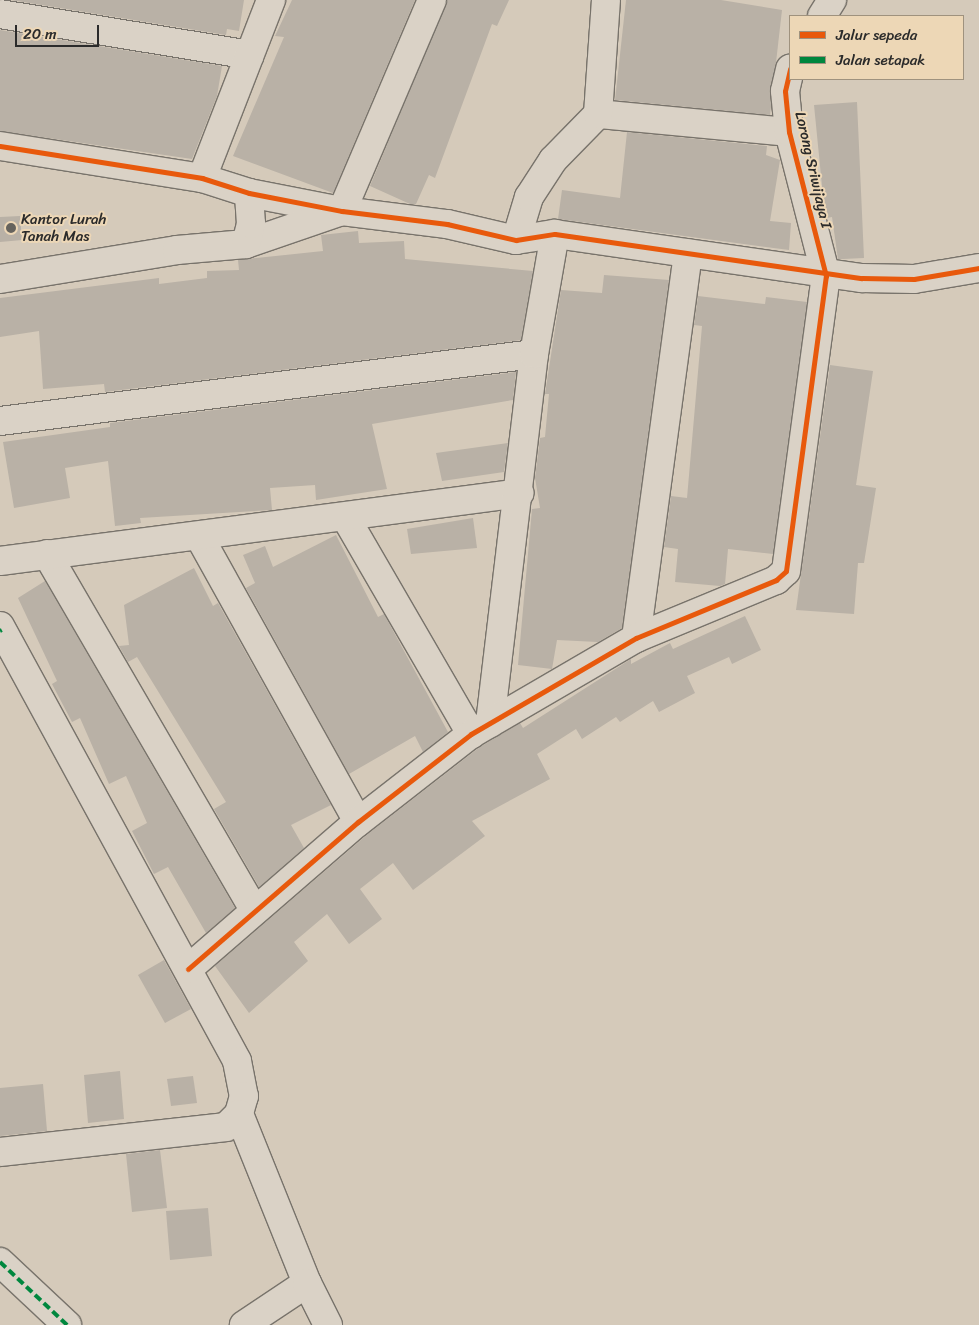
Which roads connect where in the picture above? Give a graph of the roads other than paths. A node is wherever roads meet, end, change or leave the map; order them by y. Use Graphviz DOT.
graph roads {
  1 [pos="271,0"];
  2 [pos="432,0"];
  3 [pos="606,0"];
  4 [pos="0,14"];
  5 [pos="250,55"];
  6 [pos="789,73"];
  7 [pos="598,114"];
  8 [pos="789,132"];
  9 [pos="0,146"];
  10 [pos="202,178"];
  11 [pos="249,193"];
  12 [pos="342,211"];
  13 [pos="555,234"];
  14 [pos="516,240"];
  15 [pos="246,244"];
  16 [pos="688,254"];
  17 [pos="979,268"];
  18 [pos="826,276"];
  19 [pos="0,279"];
  20 [pos="534,354"];
  21 [pos="0,421"];
  22 [pos="520,493"];
  23 [pos="346,518"];
  24 [pos="199,536"];
  25 [pos="47,554"];
  26 [pos="0,559"];
  27 [pos="1,629"];
  28 [pos="636,638"];
  29 [pos="481,729"];
  30 [pos="358,822"];
  31 [pos="254,909"];
  32 [pos="188,969"];
  33 [pos="239,1114"];
  34 [pos="0,1152"];
  35 [pos="0,1262"];
  36 [pos="307,1283"];
  37 [pos="67,1325"];
  38 [pos="244,1325"];
  39 [pos="328,1325"];
  1 -- 5 [label="street"];
  2 -- 12 [label="street"];
  3 -- 7 [label="street"];
  4 -- 5 [label="street"];
  5 -- 10 [label="street"];
  6 -- 8 [label="street, Lorong Sriwijaya I"];
  7 -- 8 [label="street"];
  7 -- 14 [label="street"];
  8 -- 18 [label="street, Lorong Sriwijaya I"];
  9 -- 10 [label="street"];
  10 -- 11 [label="street"];
  11 -- 12 [label="street"];
  11 -- 15 [label="street"];
  12 -- 14 [label="street"];
  12 -- 15 [label="street"];
  13 -- 14 [label="street"];
  13 -- 16 [label="street"];
  13 -- 20 [label="street"];
  15 -- 19 [label="street"];
  16 -- 18 [label="street"];
  16 -- 28 [label="street"];
  17 -- 18 [label="street"];
  18 -- 28 [label="street"];
  20 -- 21 [label="street"];
  20 -- 22 [label="street"];
  22 -- 23 [label="street"];
  22 -- 29 [label="street"];
  23 -- 24 [label="street"];
  23 -- 29 [label="street"];
  24 -- 25 [label="street"];
  24 -- 30 [label="street"];
  25 -- 26 [label="street"];
  25 -- 31 [label="street"];
  27 -- 32 [label="street"];
  28 -- 29 [label="street"];
  29 -- 30 [label="street"];
  30 -- 31 [label="street"];
  31 -- 32 [label="street"];
  32 -- 33 [label="street"];
  33 -- 34 [label="street"];
  33 -- 36 [label="street"];
  35 -- 37 [label="street"];
  36 -- 38 [label="street"];
  36 -- 39 [label="street"];
}
